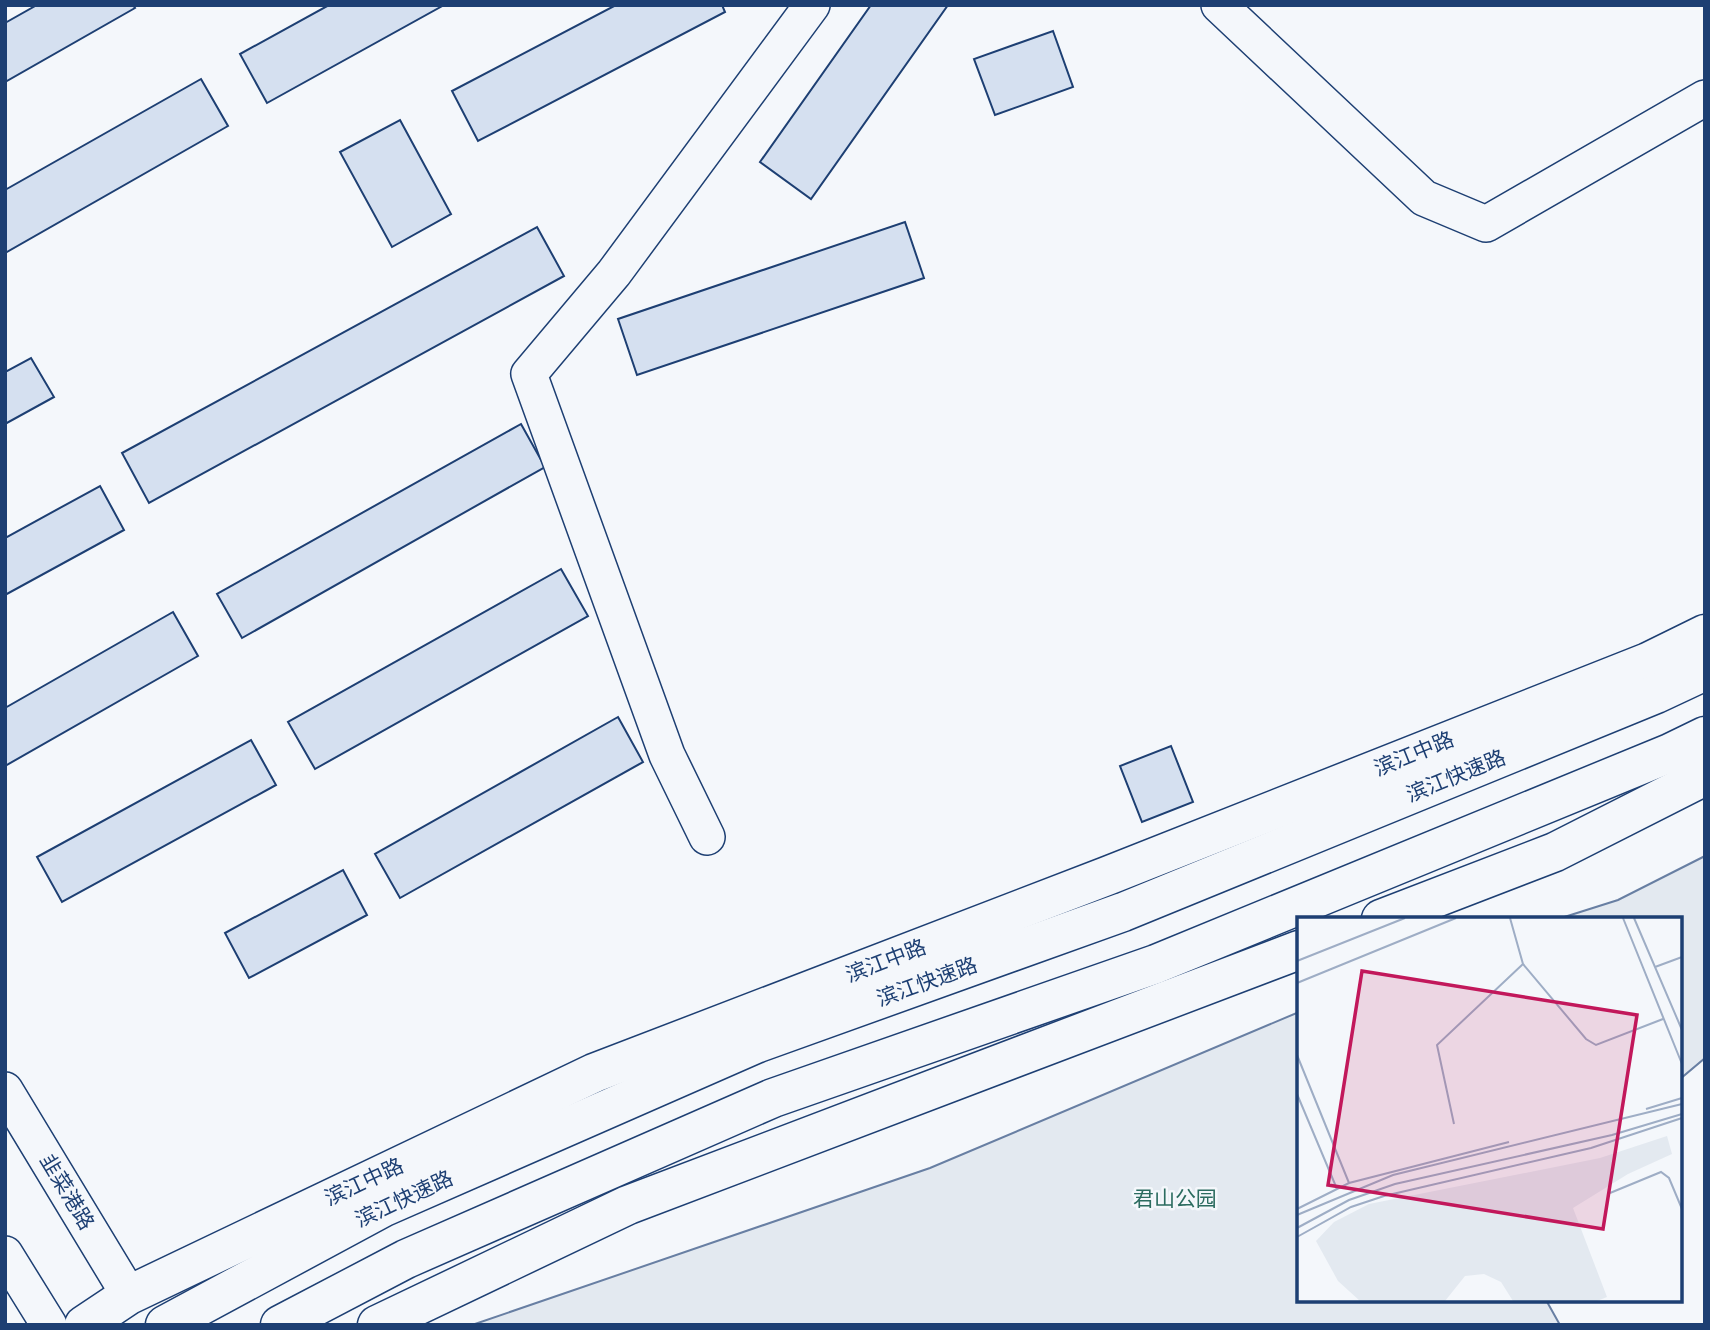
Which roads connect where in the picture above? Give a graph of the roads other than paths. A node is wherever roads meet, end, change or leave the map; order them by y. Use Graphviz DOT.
graph roads {
  1 [pos="812,5"];
  2 [pos="1219,5"];
  3 [pos="1705,98"];
  4 [pos="1705,634"];
  5 [pos="1705,671"];
  6 [pos="1705,736"];
  7 [pos="1705,776"];
  8 [pos="707,837"];
  9 [pos="1386,917"];
  10 [pos="1297,951"];
  11 [pos="5,1090"];
  12 [pos="5,1254"];
  13 [pos="129,1295"];
  14 [pos="49,1325"];
  15 [pos="84,1325"];
  16 [pos="165,1325"];
  17 [pos="280,1325"];
  18 [pos="377,1325"];
  1 -- 8 [label="street"];
  2 -- 3 [label="street"];
  4 -- 13 [label="main road, 滨江中路"];
  5 -- 16 [label="main road, 滨江快速路"];
  6 -- 17 [label="main road"];
  7 -- 9 [label="main road"];
  10 -- 18 [label="main road"];
  11 -- 13 [label="street, 韭菜港路"];
  12 -- 14 [label="street"];
  13 -- 15 [label="main road, 滨江中路"];
}
